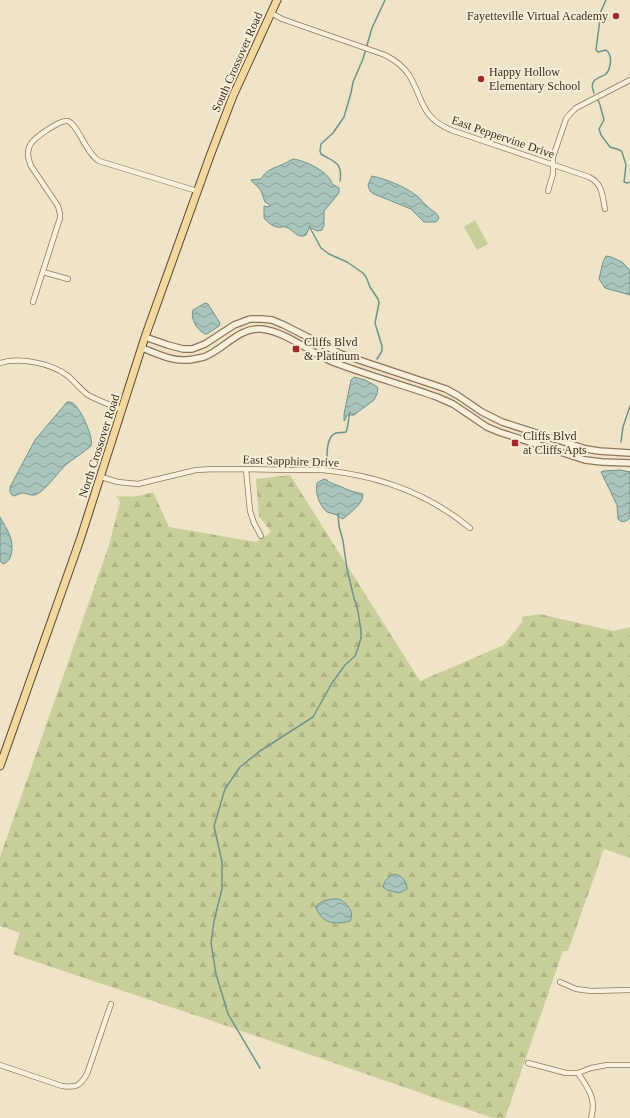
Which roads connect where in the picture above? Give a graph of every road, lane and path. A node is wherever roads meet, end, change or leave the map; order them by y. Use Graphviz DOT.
graph roads {
  1 [pos="277,0"];
  2 [pos="271,13"];
  3 [pos="630,80"];
  4 [pos="219,133"];
  5 [pos="553,165"];
  6 [pos="197,191"];
  7 [pos="548,191"];
  8 [pos="604,209"];
  9 [pos="43,272"];
  10 [pos="68,279"];
  11 [pos="33,302"];
  12 [pos="146,337"];
  13 [pos="142,348"];
  14 [pos="0,363"];
  15 [pos="122,410"];
  16 [pos="630,453"];
  17 [pos="630,463"];
  18 [pos="246,469"];
  19 [pos="100,477"];
  20 [pos="470,528"];
  21 [pos="262,536"];
  22 [pos="0,766"];
  23 [pos="560,982"];
  24 [pos="630,990"];
  25 [pos="111,1004"];
  26 [pos="528,1063"];
  27 [pos="0,1065"];
  28 [pos="630,1065"];
  29 [pos="578,1073"];
  30 [pos="591,1118"];
  1 -- 2 [label="main road, South Crossover Road"];
  2 -- 4 [label="main road, South Crossover Road"];
  2 -- 5 [label="street, East Peppervine Drive"];
  3 -- 5 [label="street"];
  4 -- 6 [label="main road, North Crossover Road"];
  5 -- 7 [label="street"];
  5 -- 8 [label="street, East Peppervine Drive"];
  6 -- 9 [label="street"];
  6 -- 12 [label="main road, North Crossover Road"];
  9 -- 10 [label="street"];
  9 -- 11 [label="street"];
  12 -- 13 [label="main road, North Crossover Road"];
  12 -- 16 [label="street"];
  13 -- 15 [label="main road, North Crossover Road"];
  13 -- 17 [label="street"];
  14 -- 15 [label="street"];
  15 -- 19 [label="main road, North Crossover Road"];
  18 -- 19 [label="street, East Sapphire Drive"];
  18 -- 20 [label="street, East Sapphire Drive"];
  18 -- 21 [label="street"];
  19 -- 22 [label="main road, North Crossover Road"];
  23 -- 24 [label="street"];
  25 -- 27 [label="street"];
  26 -- 29 [label="street"];
  28 -- 29 [label="street"];
  29 -- 30 [label="street"];
}
